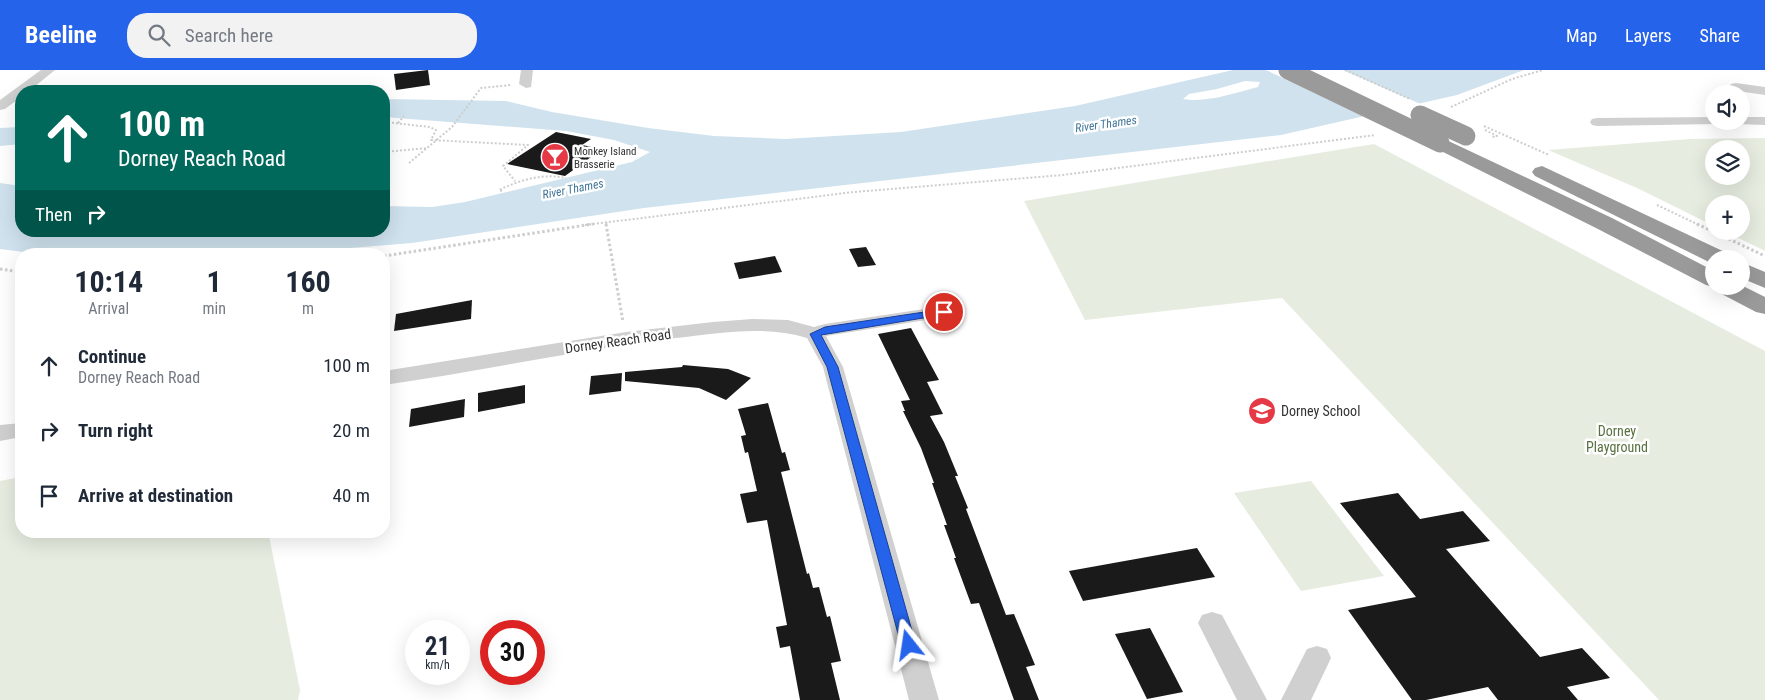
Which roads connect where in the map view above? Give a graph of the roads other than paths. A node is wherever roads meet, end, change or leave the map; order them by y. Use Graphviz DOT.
graph roads {
  1 [pos="49,70"];
  2 [pos="527,70"];
  3 [pos="1288,70"];
  4 [pos="1323,70"];
  5 [pos="526,84"];
  6 [pos="29,85"];
  7 [pos="15,95"];
  8 [pos="1750,98"];
  9 [pos="0,106"];
  10 [pos="1763,108"];
  11 [pos="1750,116"];
  12 [pos="1705,121"];
  13 [pos="1597,122"];
  14 [pos="1705,251"];
  15 [pos="1750,274"];
  16 [pos="1705,275"];
  17 [pos="1765,281"];
  18 [pos="1742,295"];
  19 [pos="1765,307"];
  20 [pos="944,312"];
  21 [pos="815,334"];
  22 [pos="390,377"];
  23 [pos="15,431"];
  24 [pos="0,433"];
  25 [pos="1212,623"];
  26 [pos="1317,658"];
  27 [pos="924,700"];
  28 [pos="1252,700"];
  29 [pos="1296,700"];
  1 -- 6 [label="street"];
  2 -- 5 [label="street"];
  3 -- 16 [label="highway, bridge"];
  4 -- 14 [label="highway, bridge"];
  7 -- 9 [label="street"];
  8 -- 10 [label="street"];
  10 -- 11 [label="street"];
  12 -- 13 [label="street"];
  15 -- 17 [label="highway"];
  18 -- 19 [label="highway"];
  20 -- 21 [label="street"];
  21 -- 22 [label="street, Dorney Reach Road"];
  21 -- 27 [label="street"];
  23 -- 24 [label="street"];
  25 -- 28 [label="street"];
  26 -- 29 [label="street"];
}
